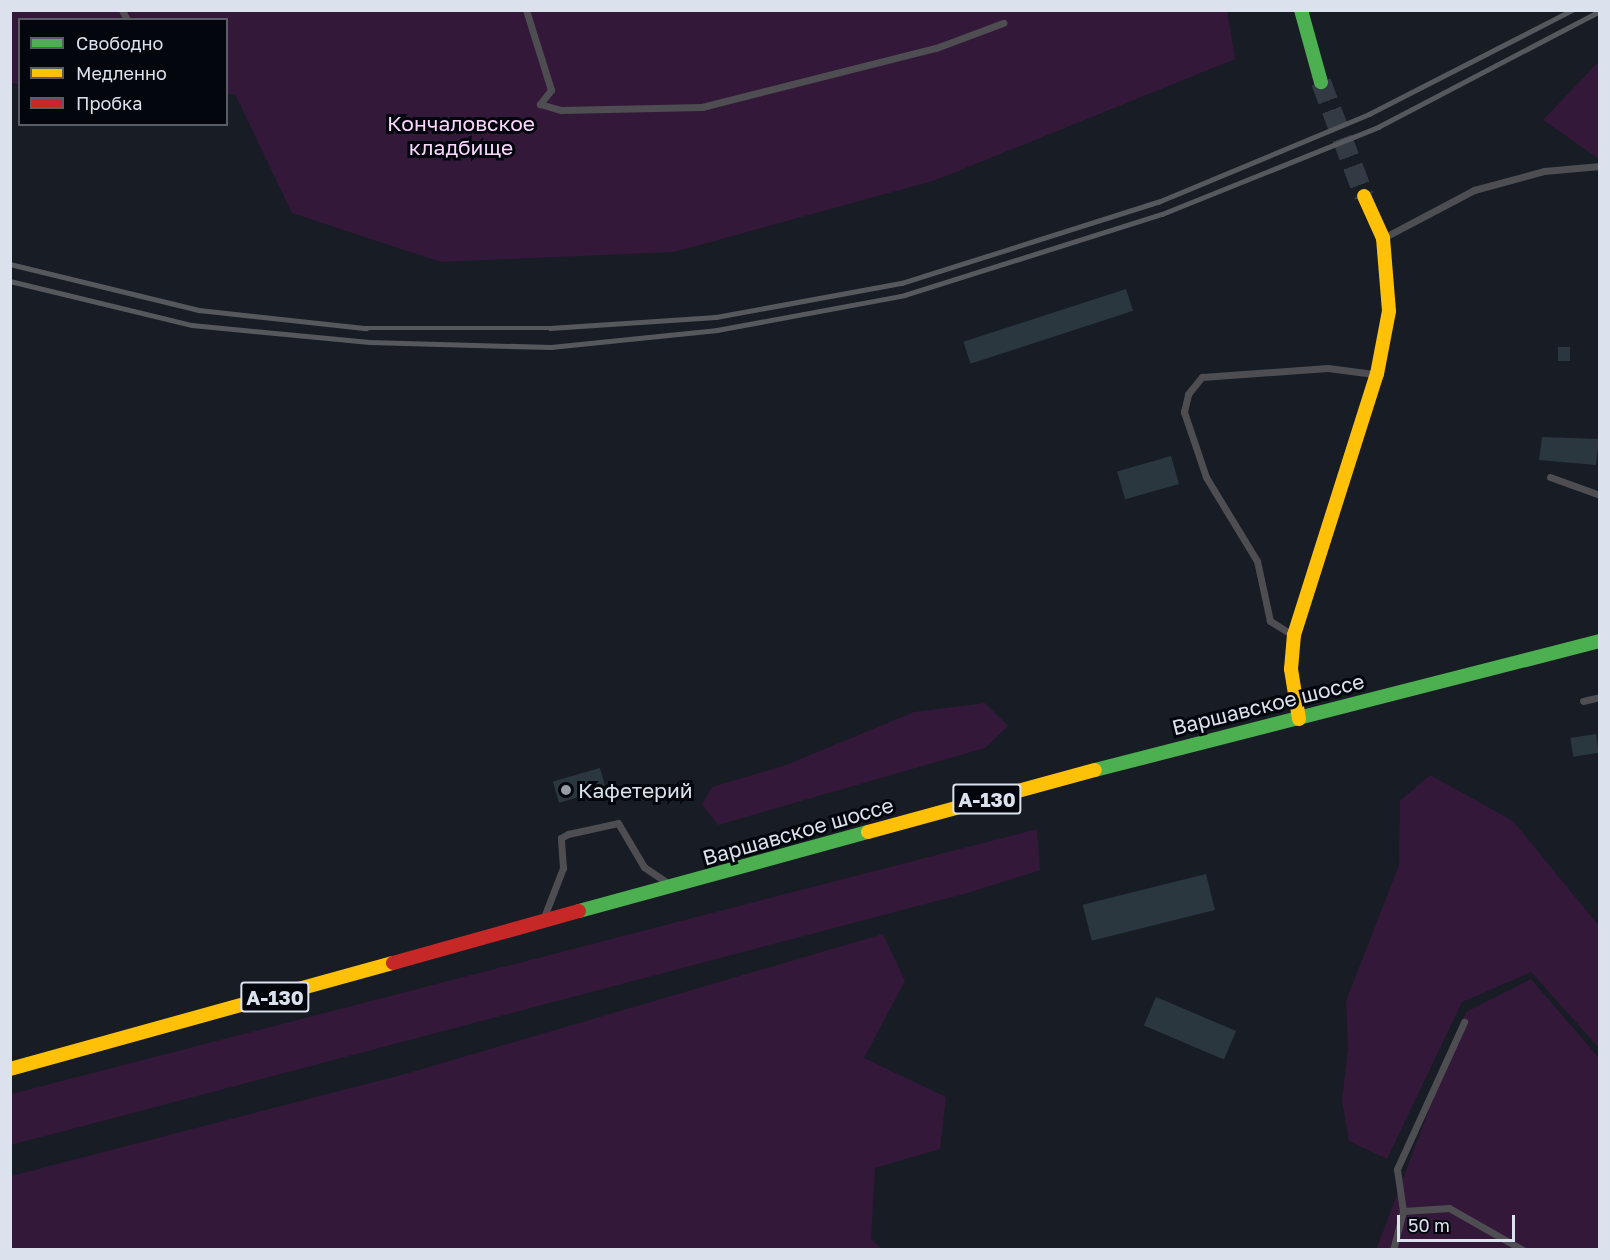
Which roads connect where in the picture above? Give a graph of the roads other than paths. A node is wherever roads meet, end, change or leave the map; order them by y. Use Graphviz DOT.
graph roads {
  1 [pos="526,10"];
  2 [pos="1301,10"];
  3 [pos="1003,23"];
  4 [pos="1321,82"];
  5 [pos="1599,166"];
  6 [pos="1364,196"];
  7 [pos="1383,238"];
  8 [pos="1377,374"];
  9 [pos="1550,477"];
  10 [pos="1599,495"];
  11 [pos="1294,635"];
  12 [pos="1599,641"];
  13 [pos="1599,697"];
  14 [pos="1583,701"];
  15 [pos="1299,718"];
  16 [pos="678,887"];
  17 [pos="540,925"];
  18 [pos="1464,1022"];
  19 [pos="10,1069"];
  20 [pos="1403,1211"];
  21 [pos="1393,1250"];
  22 [pos="1523,1250"];
  1 -- 3 [label="lane"];
  2 -- 4 [label="main road"];
  5 -- 7 [label="lane"];
  6 -- 7 [label="main road"];
  7 -- 8 [label="main road"];
  8 -- 11 [label="main road"];
  8 -- 11 [label="lane"];
  9 -- 10 [label="lane"];
  11 -- 15 [label="main road"];
  12 -- 15 [label="main road, Варшавское шоссе / А-130"];
  13 -- 14 [label="lane"];
  15 -- 16 [label="main road, Варшавское шоссе / А-130"];
  16 -- 17 [label="main road, Варшавское шоссе / А-130"];
  16 -- 17 [label="lane"];
  17 -- 19 [label="main road, Варшавское шоссе / А-130"];
  18 -- 20 [label="lane"];
  20 -- 21 [label="lane"];
  20 -- 22 [label="lane"];
}
